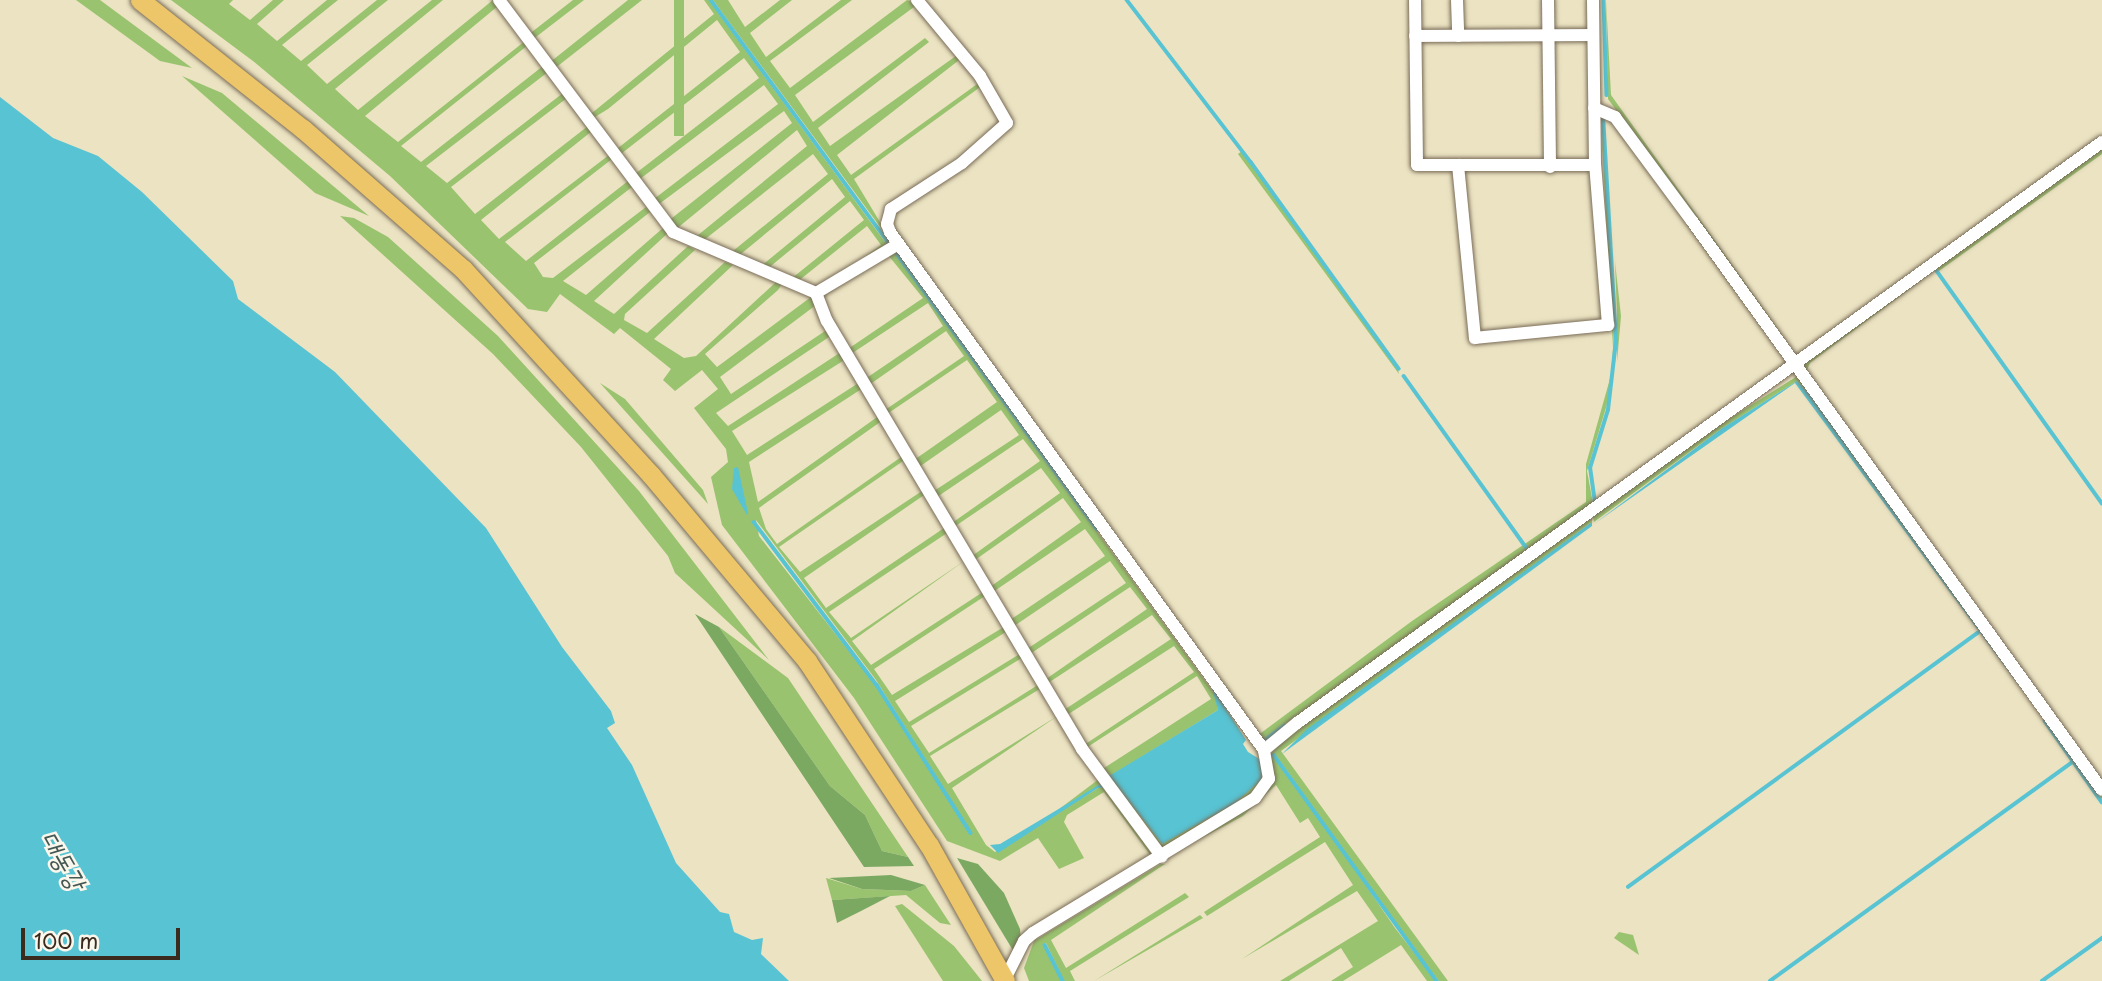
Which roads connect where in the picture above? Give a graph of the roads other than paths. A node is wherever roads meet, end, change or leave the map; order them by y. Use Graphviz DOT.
graph roads {
  1 [pos="140,0"];
  2 [pos="499,0"];
  3 [pos="917,0"];
  4 [pos="1415,0"];
  5 [pos="1457,0"];
  6 [pos="1548,0"];
  7 [pos="1592,0"];
  8 [pos="1548,35"];
  9 [pos="1593,35"];
  10 [pos="1415,36"];
  11 [pos="1458,36"];
  12 [pos="1594,108"];
  13 [pos="2102,142"];
  14 [pos="1458,165"];
  15 [pos="1594,166"];
  16 [pos="1550,167"];
  17 [pos="897,245"];
  18 [pos="816,293"];
  19 [pos="1795,364"];
  20 [pos="1264,750"];
  21 [pos="2102,790"];
  22 [pos="1163,858"];
  23 [pos="1005,980"];
  1 -- 23 [label="highway"];
  2 -- 18 [label="street"];
  3 -- 17 [label="street"];
  4 -- 10 [label="street"];
  5 -- 11 [label="street"];
  6 -- 8 [label="street"];
  7 -- 9 [label="street"];
  8 -- 9 [label="street"];
  8 -- 11 [label="street"];
  8 -- 16 [label="street"];
  9 -- 12 [label="street"];
  10 -- 11 [label="street"];
  10 -- 14 [label="street"];
  12 -- 15 [label="street"];
  12 -- 19 [label="street"];
  13 -- 19 [label="street"];
  14 -- 15 [label="street"];
  14 -- 16 [label="street"];
  15 -- 16 [label="street"];
  17 -- 18 [label="street"];
  17 -- 20 [label="street"];
  18 -- 22 [label="street"];
  19 -- 20 [label="street"];
  19 -- 21 [label="street"];
  20 -- 22 [label="street"];
  22 -- 23 [label="street"];
}
